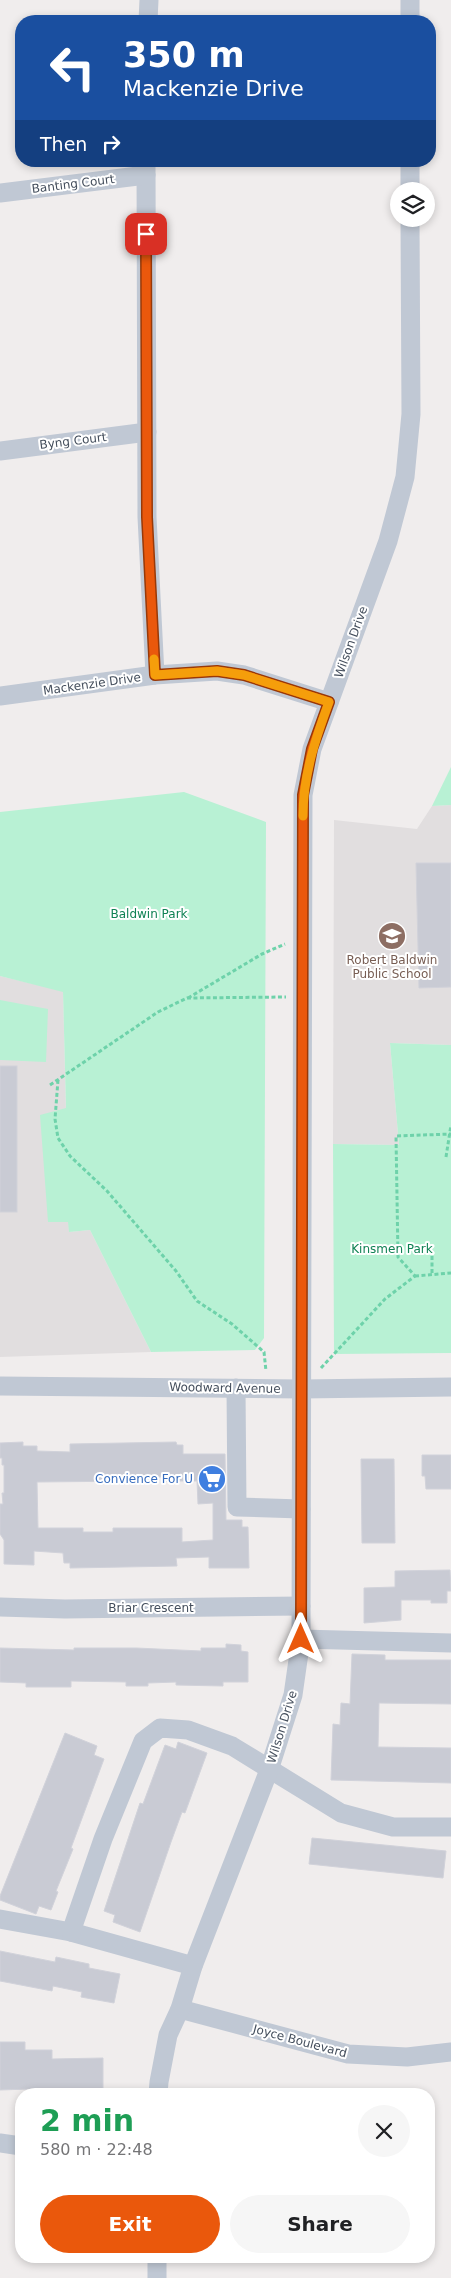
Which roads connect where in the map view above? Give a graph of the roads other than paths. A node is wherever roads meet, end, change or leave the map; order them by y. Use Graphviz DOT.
graph roads {
  1 [pos="149,0"];
  2 [pos="410,0"];
  3 [pos="148,15"];
  4 [pos="410,15"];
  5 [pos="410,167"];
  6 [pos="146,168"];
  7 [pos="410,182"];
  8 [pos="0,193"];
  9 [pos="410,227"];
  10 [pos="147,432"];
  11 [pos="0,451"];
  12 [pos="155,675"];
  13 [pos="0,696"];
  14 [pos="329,702"];
  15 [pos="0,1386"];
  16 [pos="451,1387"];
  17 [pos="236,1388"];
  18 [pos="302,1389"];
  19 [pos="301,1509"];
  20 [pos="301,1606"];
  21 [pos="0,1607"];
  22 [pos="301,1639"];
  23 [pos="451,1643"];
  24 [pos="269,1770"];
  25 [pos="451,1826"];
  26 [pos="0,1919"];
  27 [pos="71,1932"];
  28 [pos="193,1966"];
  29 [pos="180,2009"];
  30 [pos="451,2052"];
  31 [pos="158,2088"];
  32 [pos="0,2142"];
  33 [pos="15,2145"];
  34 [pos="157,2263"];
  35 [pos="158,2278"];
  1 -- 3 [label="street"];
  2 -- 4 [label="street"];
  5 -- 7 [label="street"];
  6 -- 8 [label="street, Banting Court"];
  6 -- 10 [label="street"];
  9 -- 14 [label="street, Wilson Drive"];
  10 -- 11 [label="street, Byng Court"];
  10 -- 12 [label="street"];
  12 -- 13 [label="street, Mackenzie Drive"];
  12 -- 14 [label="street, Mackenzie Drive"];
  14 -- 18 [label="street, Wilson Drive"];
  15 -- 17 [label="street, Woodward Avenue"];
  16 -- 18 [label="street, Woodward Avenue"];
  17 -- 18 [label="street, Woodward Avenue"];
  17 -- 19 [label="street"];
  18 -- 19 [label="street, Wilson Drive"];
  19 -- 20 [label="street, Wilson Drive"];
  20 -- 21 [label="street, Briar Crescent"];
  20 -- 22 [label="street, Wilson Drive"];
  22 -- 23 [label="street"];
  22 -- 24 [label="street, Wilson Drive"];
  24 -- 25 [label="street"];
  24 -- 27 [label="street"];
  24 -- 28 [label="street, Wilson Drive"];
  26 -- 27 [label="street"];
  27 -- 28 [label="street"];
  28 -- 29 [label="street, Wilson Drive"];
  29 -- 30 [label="street, Joyce Boulevard"];
  29 -- 31 [label="street, Wilson Drive"];
  32 -- 33 [label="street"];
  34 -- 35 [label="street"];
}
